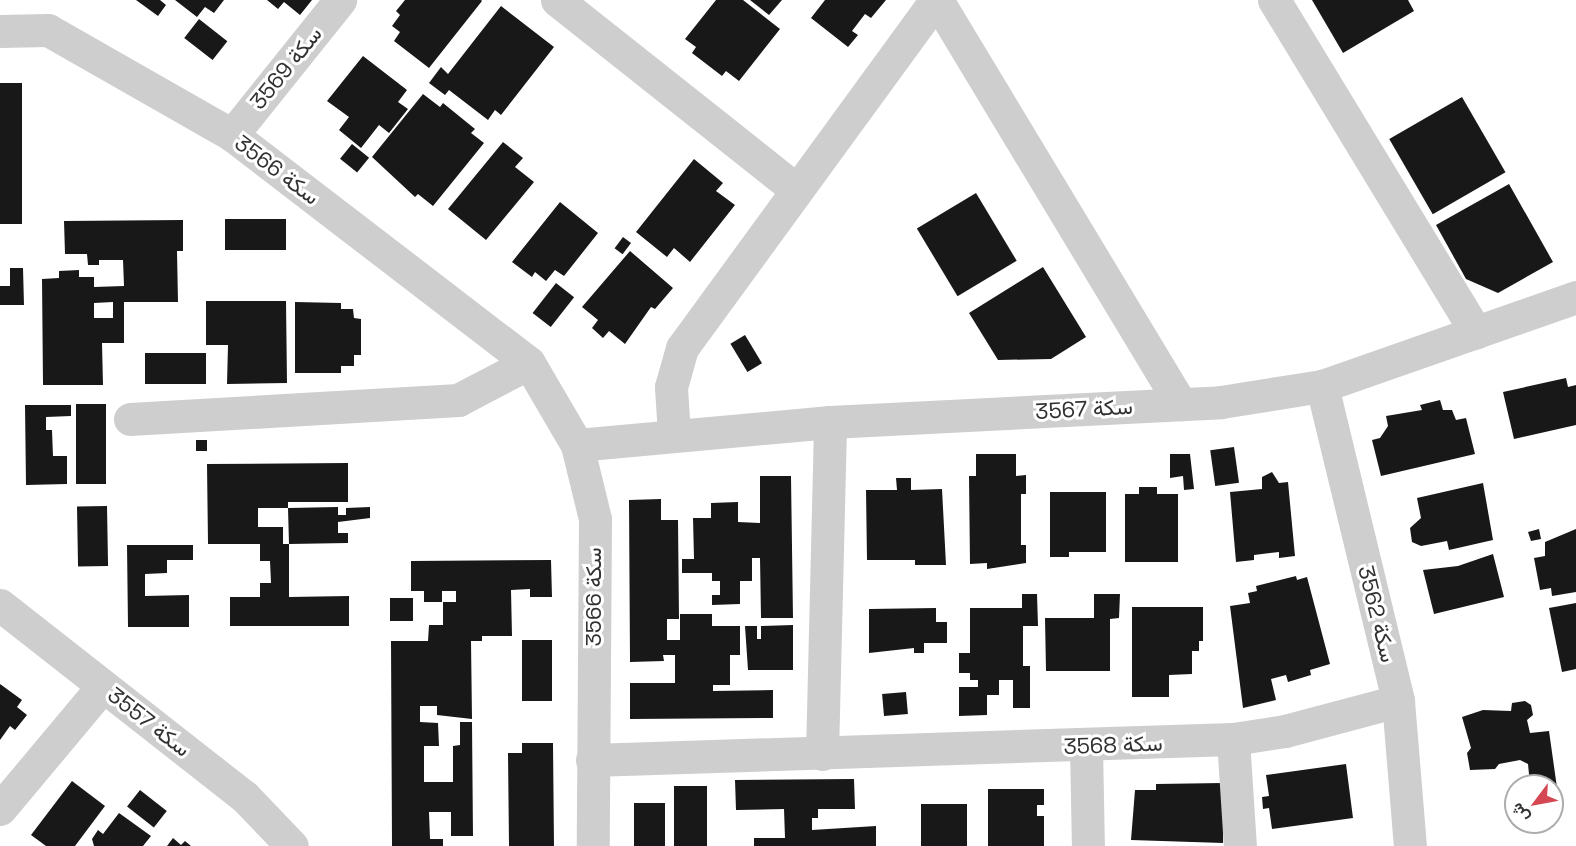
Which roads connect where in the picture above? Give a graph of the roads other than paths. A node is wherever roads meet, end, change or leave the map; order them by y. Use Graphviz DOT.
graph roads {
  1 [pos="340,0"];
  2 [pos="557,0"];
  3 [pos="936,0"];
  4 [pos="1274,0"];
  5 [pos="0,31"];
  6 [pos="232,135"];
  7 [pos="797,190"];
  8 [pos="1576,297"];
  9 [pos="1476,332"];
  10 [pos="529,363"];
  11 [pos="1322,386"];
  12 [pos="1181,404"];
  13 [pos="130,419"];
  14 [pos="830,422"];
  15 [pos="674,434"];
  16 [pos="577,445"];
  17 [pos="0,605"];
  18 [pos="102,687"];
  19 [pos="1398,701"];
  20 [pos="1233,739"];
  21 [pos="1086,746"];
  22 [pos="822,754"];
  23 [pos="592,760"];
  24 [pos="0,809"];
  25 [pos="292,846"];
  26 [pos="593,846"];
  27 [pos="1088,846"];
  28 [pos="1240,846"];
  29 [pos="1410,846"];
  1 -- 6 [label="street, سكة 3569"];
  2 -- 7 [label="street"];
  3 -- 7 [label="street"];
  3 -- 12 [label="street"];
  4 -- 9 [label="street"];
  5 -- 6 [label="street, سكة 3566"];
  6 -- 10 [label="street, سكة 3566"];
  7 -- 15 [label="street"];
  8 -- 9 [label="street, سكة 3567"];
  9 -- 11 [label="street, سكة 3567"];
  10 -- 13 [label="street"];
  10 -- 16 [label="street, سكة 3566"];
  11 -- 12 [label="street, سكة 3567"];
  11 -- 19 [label="street, سكة 3562"];
  12 -- 14 [label="street, سكة 3567"];
  14 -- 15 [label="street, سكة 3567"];
  14 -- 22 [label="street"];
  15 -- 16 [label="street, سكة 3567"];
  16 -- 23 [label="street, سكة 3566"];
  17 -- 18 [label="street, سكة 3557"];
  18 -- 24 [label="street"];
  18 -- 25 [label="street, سكة 3557"];
  19 -- 20 [label="street, سكة 3568"];
  19 -- 29 [label="street, سكة 3562"];
  20 -- 21 [label="street, سكة 3568"];
  20 -- 28 [label="street"];
  21 -- 22 [label="street, سكة 3568"];
  21 -- 27 [label="street"];
  22 -- 23 [label="street, سكة 3568"];
  23 -- 26 [label="street, سكة 3566"];
}
